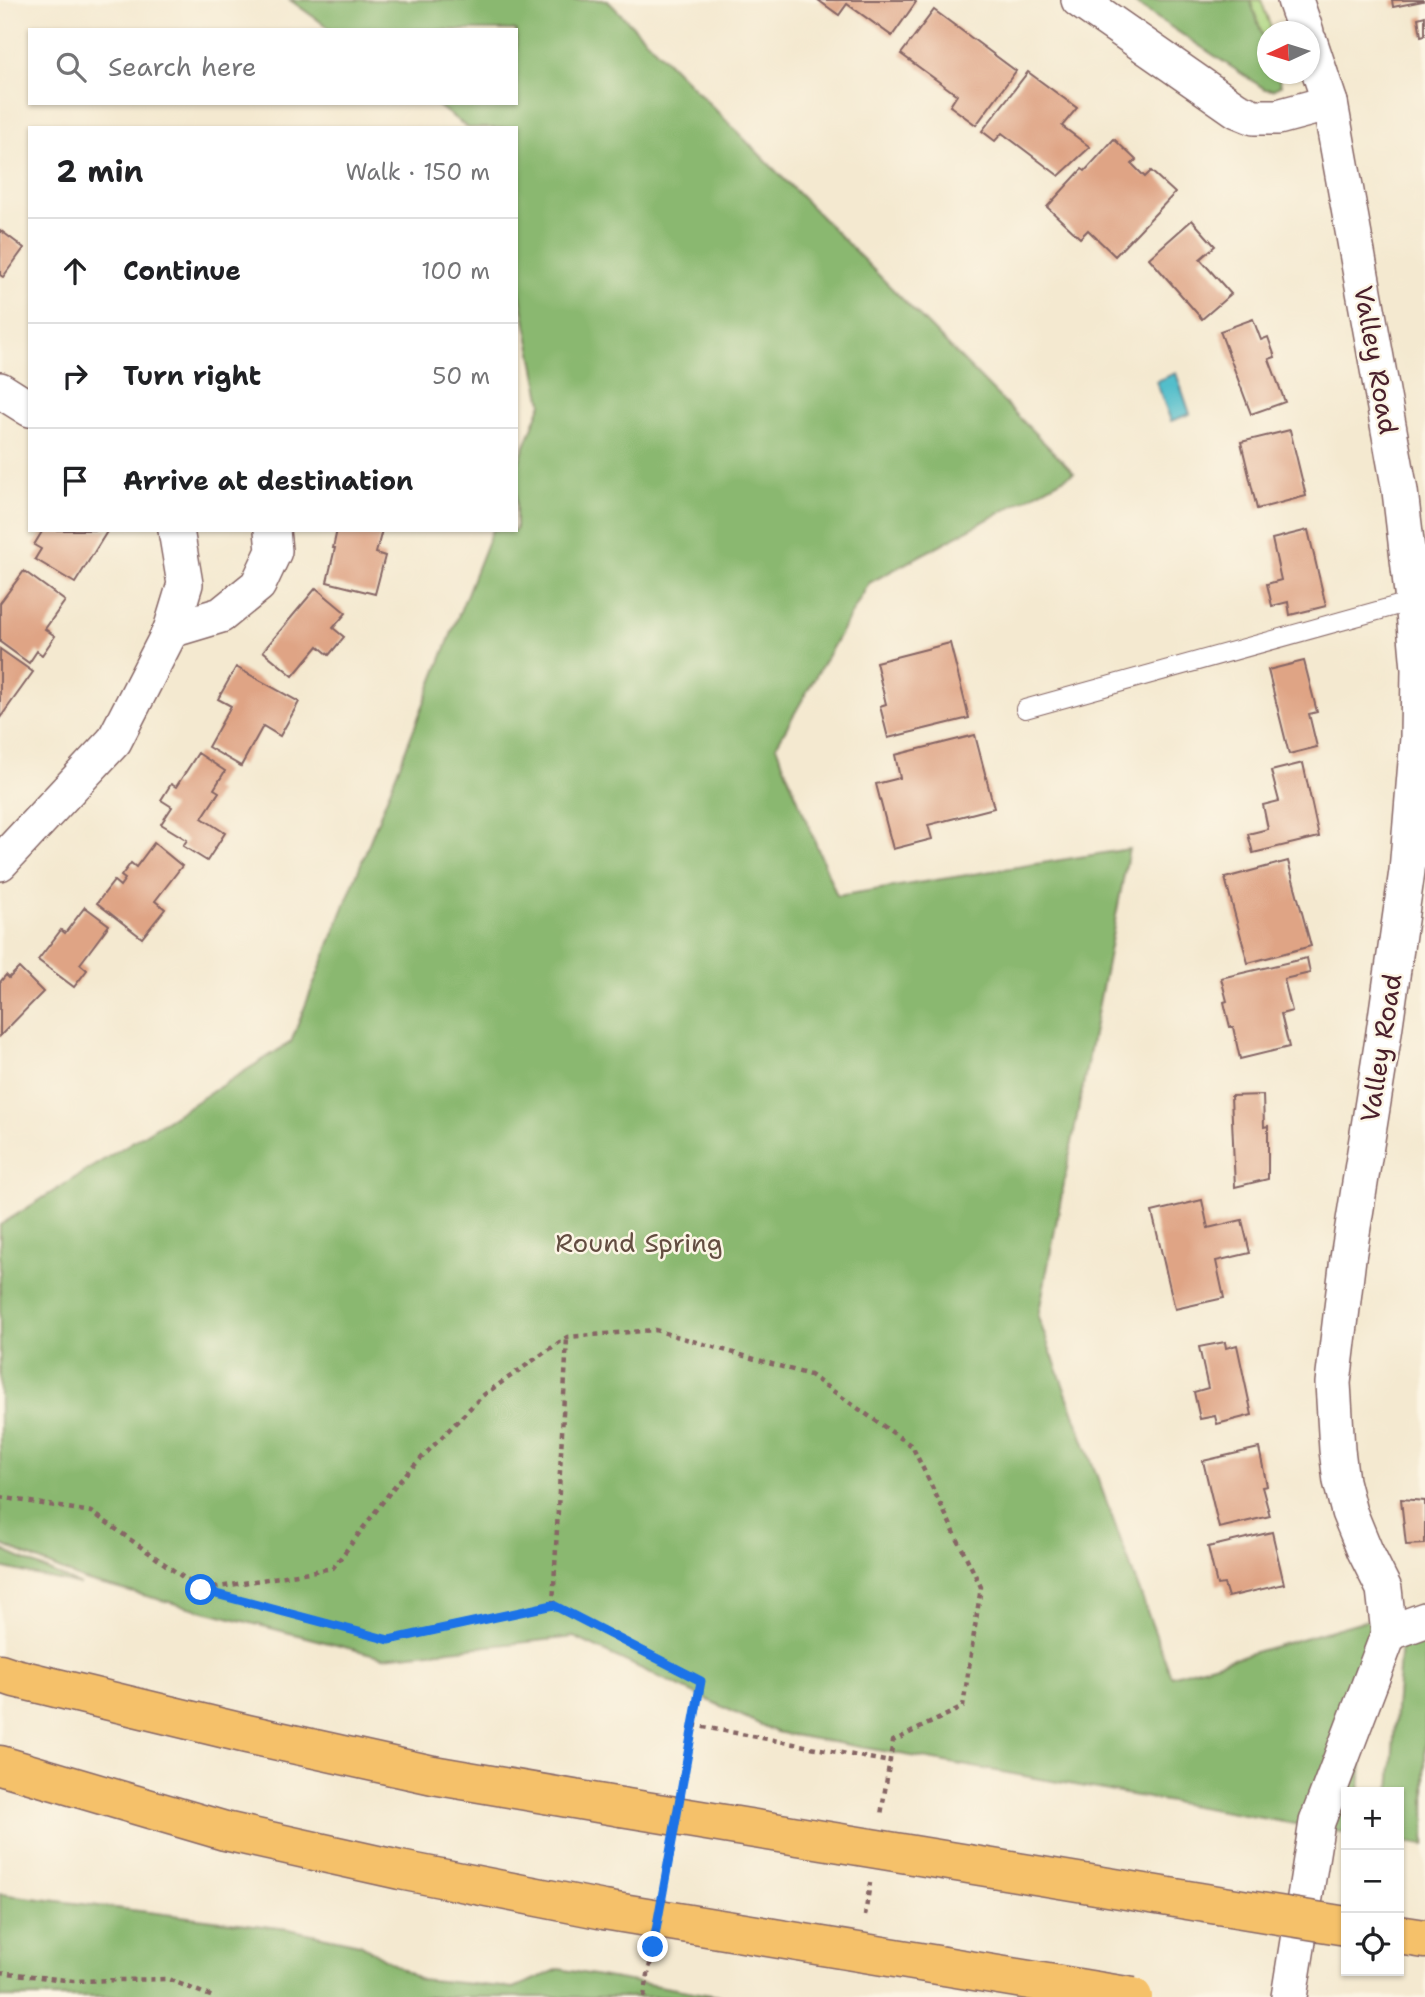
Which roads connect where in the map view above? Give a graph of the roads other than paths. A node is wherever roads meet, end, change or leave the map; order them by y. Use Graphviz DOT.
graph roads {
  1 [pos="1079,0"];
  2 [pos="1295,0"];
  3 [pos="1302,21"];
  4 [pos="1320,73"];
  5 [pos="1330,103"];
  6 [pos="0,390"];
  7 [pos="28,408"];
  8 [pos="176,532"];
  9 [pos="272,532"];
  10 [pos="1413,601"];
  11 [pos="171,630"];
  12 [pos="1026,709"];
  13 [pos="0,863"];
  14 [pos="1425,1620"];
  15 [pos="1389,1633"];
  16 [pos="0,1673"];
  17 [pos="0,1765"];
  18 [pos="1341,1925"];
  19 [pos="1404,1936"];
  20 [pos="1425,1940"];
  21 [pos="1133,1997"];
  22 [pos="1289,1997"];
  1 -- 5 [label="street"];
  2 -- 3 [label="street"];
  4 -- 5 [label="street, Valley Road"];
  5 -- 10 [label="street, Valley Road"];
  6 -- 7 [label="street"];
  8 -- 11 [label="street"];
  9 -- 11 [label="street"];
  10 -- 12 [label="lane"];
  10 -- 15 [label="street, Valley Road"];
  11 -- 13 [label="street"];
  14 -- 15 [label="street"];
  15 -- 22 [label="street"];
  16 -- 18 [label="highway, bridge"];
  17 -- 21 [label="highway, bridge"];
  19 -- 20 [label="highway"];
}
